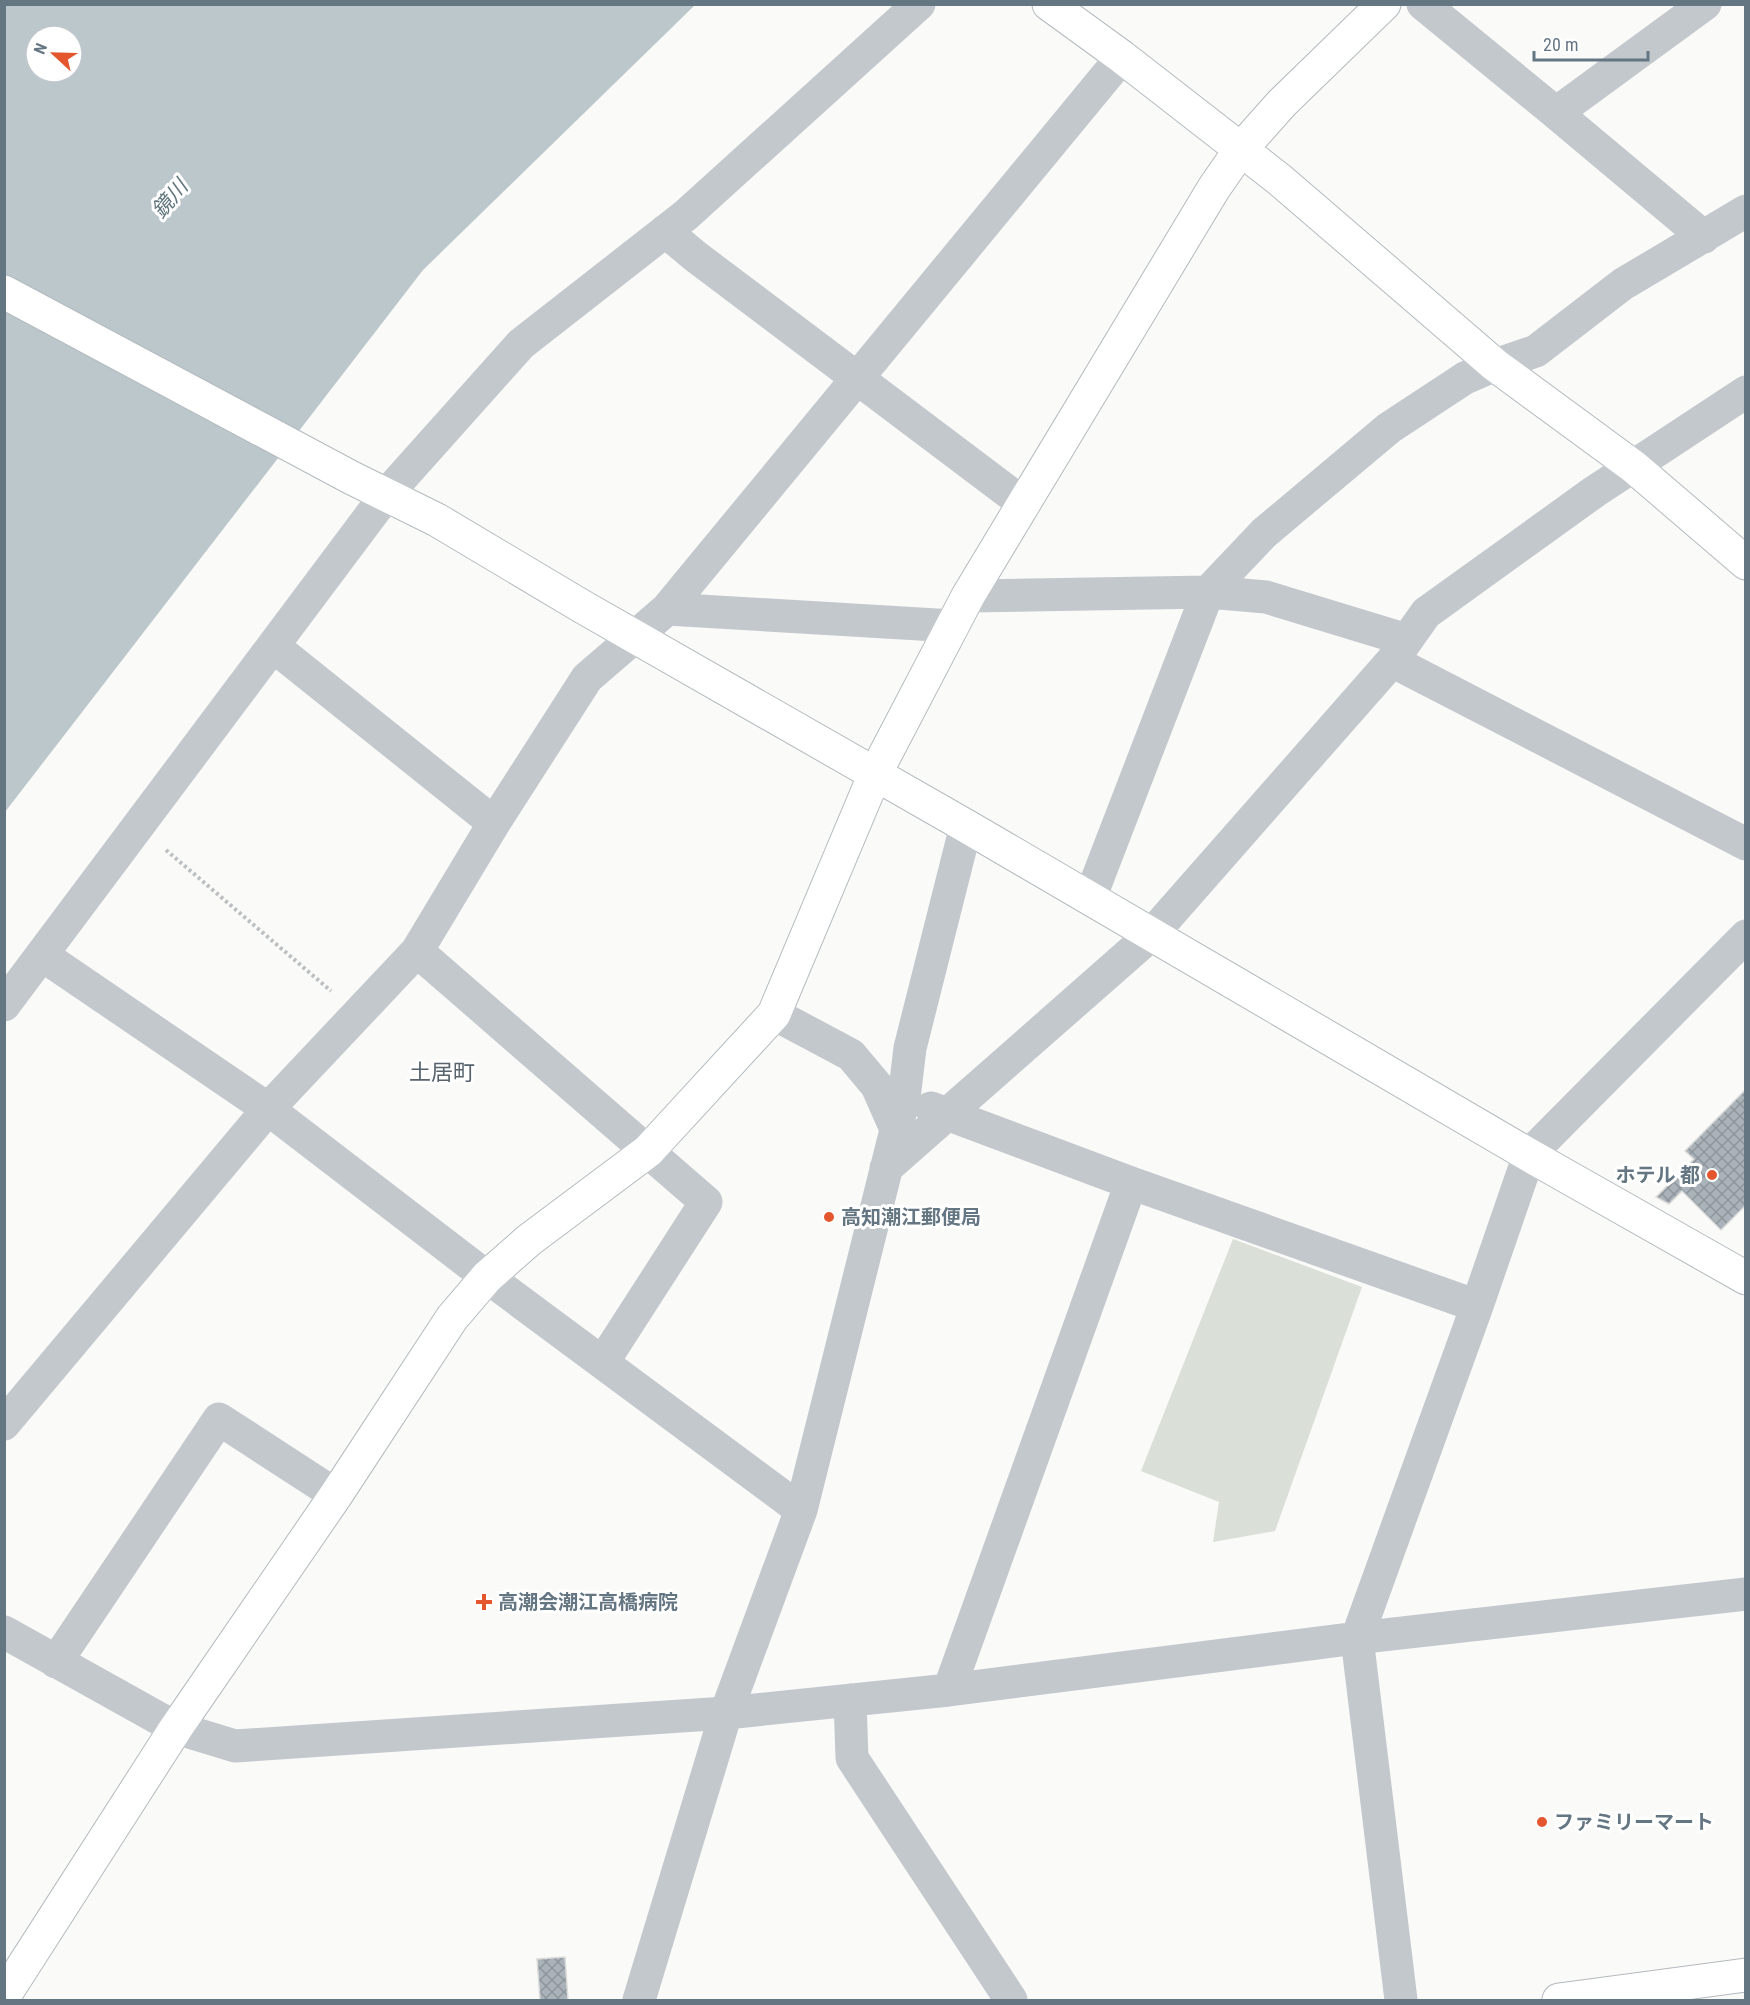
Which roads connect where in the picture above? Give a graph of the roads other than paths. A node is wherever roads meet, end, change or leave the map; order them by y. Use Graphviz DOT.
graph roads {
  1 [pos="919,4"];
  2 [pos="1048,4"];
  3 [pos="1384,4"];
  4 [pos="1423,4"];
  5 [pos="1705,4"];
  6 [pos="1122,57"];
  7 [pos="1556,112"];
  8 [pos="1241,149"];
  9 [pos="1746,211"];
  10 [pos="665,231"];
  11 [pos="1704,237"];
  12 [pos="4,292"];
  13 [pos="1496,364"];
  14 [pos="857,379"];
  15 [pos="1746,392"];
  16 [pos="1634,467"];
  17 [pos="386,495"];
  18 [pos="1024,504"];
  19 [pos="1746,563"];
  20 [pos="1208,592"];
  21 [pos="968,596"];
  22 [pos="667,609"];
  23 [pos="952,626"];
  24 [pos="635,637"];
  25 [pos="273,646"];
  26 [pos="1399,651"];
  27 [pos="875,774"];
  28 [pos="494,823"];
  29 [pos="966,826"];
  30 [pos="1746,844"];
  31 [pos="1090,898"];
  32 [pos="1152,934"];
  33 [pos="1746,936"];
  34 [pos="417,951"];
  35 [pos="42,955"];
  36 [pos="4,1005"];
  37 [pos="774,1014"];
  38 [pos="910,1048"];
  39 [pos="851,1055"];
  40 [pos="904,1098"];
  41 [pos="268,1109"];
  42 [pos="947,1114"];
  43 [pos="896,1130"];
  44 [pos="648,1151"];
  45 [pos="1529,1155"];
  46 [pos="886,1168"];
  47 [pos="1131,1183"];
  48 [pos="487,1277"];
  49 [pos="1746,1278"];
  50 [pos="1477,1306"];
  51 [pos="603,1362"];
  52 [pos="4,1424"];
  53 [pos="336,1495"];
  54 [pos="801,1510"];
  55 [pos="1746,1593"];
  56 [pos="4,1632"];
  57 [pos="1357,1638"];
  58 [pos="56,1662"];
  59 [pos="949,1690"];
  60 [pos="850,1700"];
  61 [pos="726,1713"];
  62 [pos="176,1728"];
  63 [pos="1746,1975"];
  64 [pos="4,1996"];
  65 [pos="639,2001"];
  66 [pos="1011,2001"];
  67 [pos="1401,2001"];
  68 [pos="1559,2001"];
  1 -- 10 [label="street"];
  2 -- 6 [label="street"];
  3 -- 8 [label="street"];
  4 -- 7 [label="street"];
  5 -- 7 [label="street"];
  6 -- 8 [label="street"];
  6 -- 14 [label="street"];
  7 -- 11 [label="street"];
  8 -- 13 [label="street"];
  8 -- 18 [label="street"];
  9 -- 11 [label="street"];
  10 -- 14 [label="street"];
  10 -- 17 [label="street"];
  11 -- 13 [label="street"];
  12 -- 17 [label="street"];
  13 -- 16 [label="street"];
  13 -- 20 [label="street"];
  14 -- 18 [label="street"];
  14 -- 22 [label="street"];
  15 -- 16 [label="street"];
  16 -- 19 [label="street"];
  16 -- 26 [label="street"];
  17 -- 24 [label="street"];
  17 -- 25 [label="street"];
  18 -- 21 [label="street"];
  20 -- 21 [label="street"];
  20 -- 26 [label="street"];
  20 -- 31 [label="street"];
  21 -- 23 [label="street"];
  22 -- 23 [label="street"];
  22 -- 24 [label="street"];
  23 -- 27 [label="street"];
  24 -- 27 [label="street"];
  24 -- 28 [label="street"];
  25 -- 28 [label="street"];
  25 -- 35 [label="street"];
  26 -- 30 [label="street"];
  26 -- 32 [label="street"];
  27 -- 29 [label="street"];
  27 -- 37 [label="street"];
  28 -- 34 [label="street"];
  29 -- 31 [label="street"];
  29 -- 38 [label="street"];
  31 -- 32 [label="street"];
  32 -- 42 [label="street"];
  32 -- 45 [label="street"];
  33 -- 45 [label="street"];
  34 -- 41 [label="street"];
  34 -- 44 [label="street"];
  35 -- 36 [label="street"];
  35 -- 41 [label="street"];
  37 -- 39 [label="street"];
  37 -- 44 [label="street"];
  38 -- 39 [label="street"];
  38 -- 40 [label="street"];
  39 -- 43 [label="street"];
  40 -- 42 [label="street"];
  40 -- 43 [label="street"];
  41 -- 48 [label="street"];
  41 -- 52 [label="street"];
  42 -- 46 [label="street"];
  42 -- 47 [label="street"];
  43 -- 46 [label="street"];
  44 -- 48 [label="street"];
  44 -- 51 [label="street"];
  45 -- 49 [label="street"];
  45 -- 50 [label="street"];
  46 -- 54 [label="street"];
  47 -- 50 [label="street"];
  47 -- 59 [label="street"];
  48 -- 51 [label="street"];
  48 -- 53 [label="street"];
  50 -- 57 [label="street"];
  51 -- 54 [label="street"];
  53 -- 58 [label="street"];
  53 -- 62 [label="street"];
  54 -- 61 [label="street"];
  55 -- 57 [label="street"];
  56 -- 58 [label="street"];
  57 -- 59 [label="street"];
  57 -- 67 [label="street"];
  58 -- 62 [label="street"];
  59 -- 60 [label="street"];
  60 -- 61 [label="street"];
  60 -- 66 [label="street"];
  61 -- 62 [label="street"];
  61 -- 65 [label="street"];
  62 -- 64 [label="street"];
  63 -- 68 [label="street"];
}
